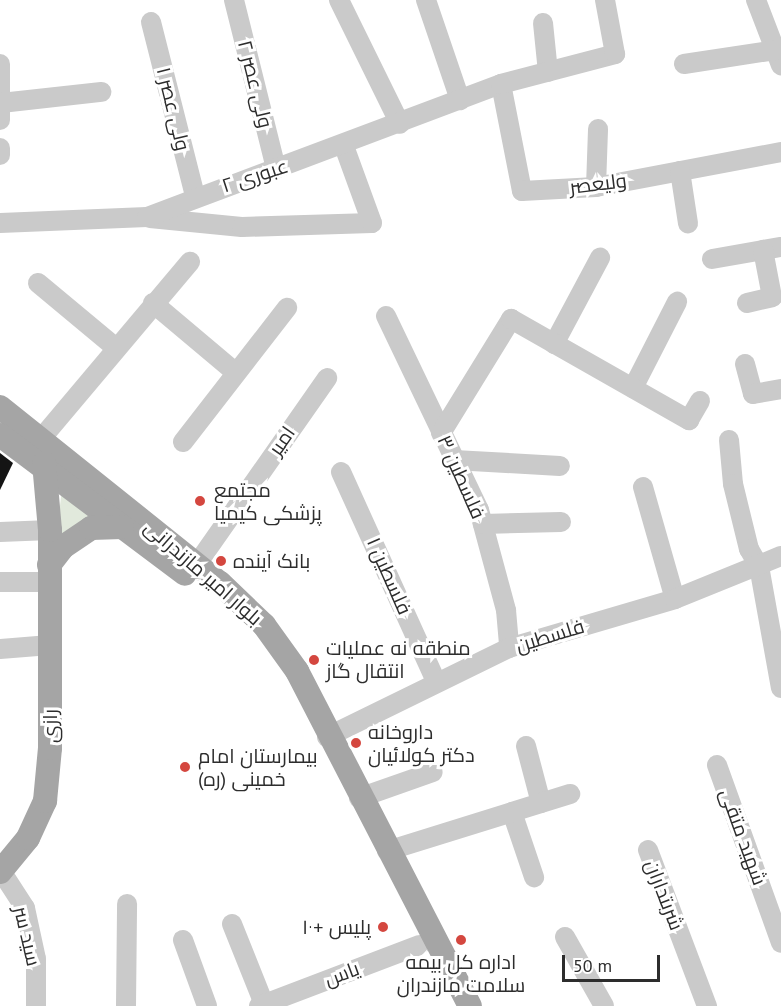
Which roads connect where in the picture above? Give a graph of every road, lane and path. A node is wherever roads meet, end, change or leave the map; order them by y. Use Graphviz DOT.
graph roads {
  1 [pos="234,0"];
  2 [pos="339,0"];
  3 [pos="426,0"];
  4 [pos="606,0"];
  5 [pos="756,0"];
  6 [pos="151,22"];
  7 [pos="543,23"];
  8 [pos="778,57"];
  9 [pos="0,64"];
  10 [pos="684,64"];
  11 [pos="548,72"];
  12 [pos="501,84"];
  13 [pos="101,92"];
  14 [pos="460,100"];
  15 [pos="1,103"];
  16 [pos="0,120"];
  17 [pos="400,124"];
  18 [pos="598,129"];
  19 [pos="344,146"];
  20 [pos="0,148"];
  21 [pos="781,152"];
  22 [pos="0,155"];
  23 [pos="276,169"];
  24 [pos="680,171"];
  25 [pos="596,187"];
  26 [pos="195,196"];
  27 [pos="147,217"];
  28 [pos="0,223"];
  29 [pos="688,223"];
  30 [pos="772,248"];
  31 [pos="600,258"];
  32 [pos="712,259"];
  33 [pos="190,262"];
  34 [pos="38,283"];
  35 [pos="677,302"];
  36 [pos="153,303"];
  37 [pos="747,303"];
  38 [pos="287,308"];
  39 [pos="386,316"];
  40 [pos="555,344"];
  41 [pos="116,348"];
  42 [pos="745,364"];
  43 [pos="234,372"];
  44 [pos="327,378"];
  45 [pos="633,388"];
  46 [pos="781,389"];
  47 [pos="700,401"];
  48 [pos="0,407"];
  49 [pos="441,433"];
  50 [pos="0,435"];
  51 [pos="40,440"];
  52 [pos="729,440"];
  53 [pos="183,442"];
  54 [pos="454,460"];
  55 [pos="560,465"];
  56 [pos="45,471"];
  57 [pos="341,472"];
  58 [pos="643,487"];
  59 [pos="561,522"];
  60 [pos="483,524"];
  61 [pos="122,527"];
  62 [pos="50,530"];
  63 [pos="0,532"];
  64 [pos="781,556"];
  65 [pos="197,564"];
  66 [pos="759,566"];
  67 [pos="49,573"];
  68 [pos="0,582"];
  69 [pos="675,599"];
  70 [pos="50,645"];
  71 [pos="509,648"];
  72 [pos="0,650"];
  73 [pos="436,681"];
  74 [pos="781,688"];
  75 [pos="327,737"];
  76 [pos="526,746"];
  77 [pos="717,765"];
  78 [pos="433,772"];
  79 [pos="570,794"];
  80 [pos="360,798"];
  81 [pos="541,803"];
  82 [pos="513,812"];
  83 [pos="648,850"];
  84 [pos="387,851"];
  85 [pos="1,871"];
  86 [pos="534,877"];
  87 [pos="127,904"];
  88 [pos="232,924"];
  89 [pos="565,937"];
  90 [pos="183,940"];
  91 [pos="781,943"];
  92 [pos="420,945"];
  93 [pos="261,1005"];
  94 [pos="36,1006"];
  95 [pos="126,1006"];
  96 [pos="207,1006"];
  97 [pos="451,1006"];
  98 [pos="470,1006"];
  99 [pos="604,1006"];
  100 [pos="707,1006"];
  1 -- 23 [label="street, ولی عصر ۲"];
  2 -- 17 [label="street"];
  3 -- 14 [label="street"];
  4 -- 11 [label="street, عبوری ۲"];
  5 -- 8 [label="street"];
  6 -- 26 [label="street, ولی عصر ۱"];
  7 -- 11 [label="street"];
  8 -- 10 [label="street"];
  9 -- 15 [label="street"];
  11 -- 12 [label="street, عبوری ۲"];
  12 -- 14 [label="street, عبوری ۲"];
  12 -- 25 [label="street, ولیعصر"];
  13 -- 15 [label="street"];
  14 -- 17 [label="street, عبوری ۲"];
  15 -- 16 [label="street"];
  17 -- 19 [label="street, عبوری ۲"];
  18 -- 25 [label="street"];
  19 -- 23 [label="street, عبوری ۲"];
  19 -- 27 [label="street"];
  20 -- 22 [label="street"];
  21 -- 24 [label="street, ولیعصر"];
  23 -- 26 [label="street, عبوری ۲"];
  24 -- 25 [label="street, ولیعصر"];
  24 -- 29 [label="street"];
  26 -- 27 [label="street, عبوری ۲"];
  27 -- 28 [label="street, عبوری ۲"];
  30 -- 32 [label="street"];
  30 -- 37 [label="street"];
  31 -- 40 [label="street"];
  33 -- 36 [label="street"];
  34 -- 41 [label="street"];
  35 -- 45 [label="street"];
  36 -- 41 [label="street"];
  36 -- 43 [label="street"];
  38 -- 43 [label="street"];
  39 -- 49 [label="street, فلسطین ۳"];
  40 -- 45 [label="street"];
  40 -- 49 [label="street"];
  41 -- 51 [label="street"];
  42 -- 46 [label="street"];
  43 -- 53 [label="street"];
  44 -- 65 [label="street, امیر"];
  45 -- 47 [label="street"];
  48 -- 51 [label="main road, بلوار امیر مازندرانی"];
  49 -- 54 [label="street, فلسطین ۳"];
  50 -- 56 [label="main road, بلوار امیر مازندرانی"];
  51 -- 56 [label="main road, رازی"];
  51 -- 65 [label="main road, بلوار امیر مازندرانی"];
  52 -- 66 [label="street"];
  54 -- 55 [label="street"];
  54 -- 60 [label="street, فلسطین ۳"];
  56 -- 61 [label="main road, بلوار امیر مازندرانی"];
  56 -- 62 [label="main road, رازی"];
  57 -- 73 [label="street, فلسطین ۱"];
  58 -- 69 [label="street"];
  59 -- 60 [label="street"];
  60 -- 71 [label="street, فلسطین ۳"];
  61 -- 67 [label="main road"];
  61 -- 92 [label="main road, بلوار امیر مازندرانی"];
  62 -- 63 [label="street"];
  62 -- 67 [label="main road, رازی"];
  64 -- 66 [label="street, فلسطین"];
  65 -- 75 [label="main road, بلوار امیر مازندرانی"];
  66 -- 69 [label="street, فلسطین"];
  66 -- 74 [label="street"];
  67 -- 68 [label="street"];
  67 -- 70 [label="main road, رازی"];
  69 -- 71 [label="street, فلسطین"];
  70 -- 72 [label="street"];
  70 -- 85 [label="main road, رازی"];
  71 -- 73 [label="street, فلسطین"];
  73 -- 75 [label="street, فلسطین"];
  75 -- 80 [label="main road, بلوار امیر مازندرانی"];
  76 -- 81 [label="street"];
  77 -- 91 [label="street, شهید متقی"];
  78 -- 80 [label="street"];
  79 -- 81 [label="street"];
  80 -- 84 [label="main road, بلوار امیر مازندرانی"];
  81 -- 82 [label="street"];
  82 -- 84 [label="street"];
  82 -- 86 [label="street"];
  83 -- 100 [label="street, شربتداران"];
  84 -- 98 [label="main road, بلوار امیر مازندرانی"];
  85 -- 94 [label="street, سید سر"];
  87 -- 95 [label="street"];
  88 -- 93 [label="street"];
  89 -- 99 [label="street"];
  90 -- 96 [label="street"];
  92 -- 93 [label="street, یاس"];
  92 -- 97 [label="main road, بلوار امیر مازندرانی"];
}
